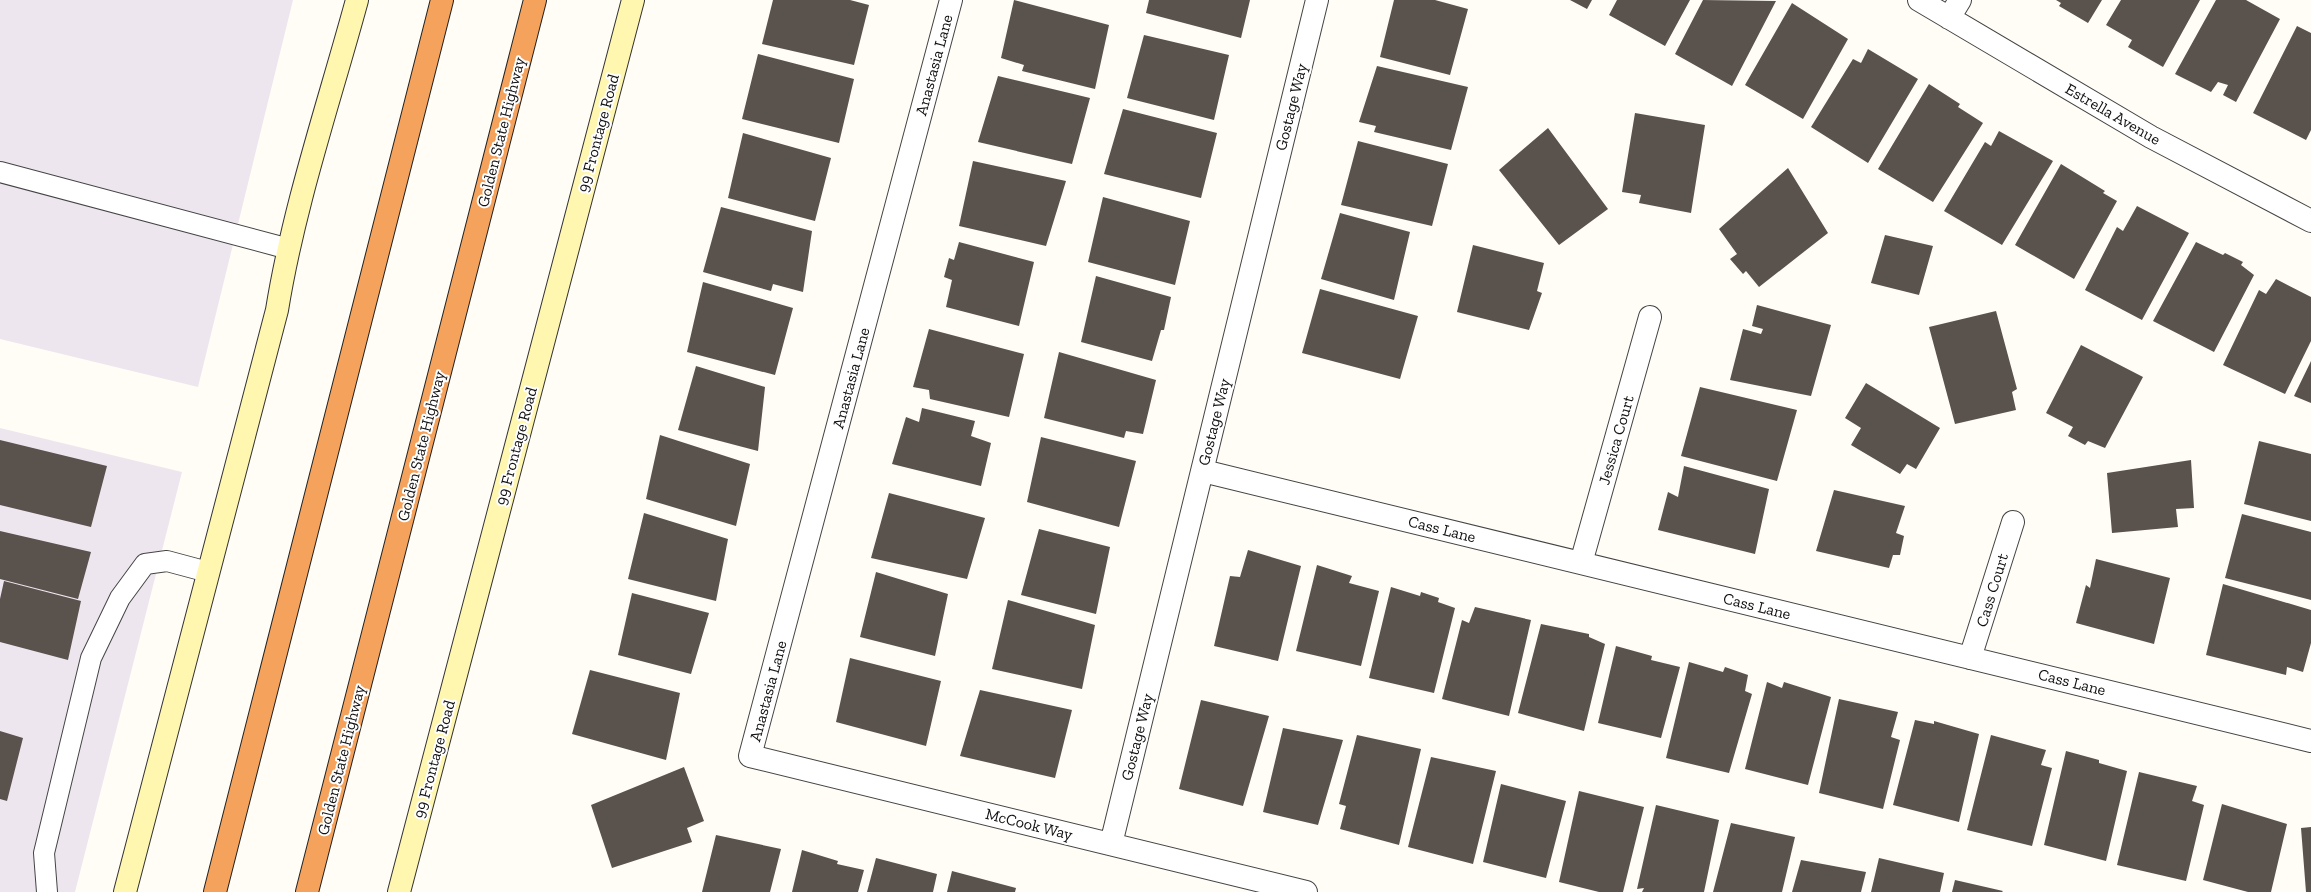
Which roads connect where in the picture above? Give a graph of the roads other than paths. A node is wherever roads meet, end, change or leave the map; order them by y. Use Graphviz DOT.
graph roads {
  1 [pos="357,0"];
  2 [pos="442,0"];
  3 [pos="535,0"];
  4 [pos="633,0"];
  5 [pos="951,0"];
  6 [pos="1317,0"];
  7 [pos="1919,0"];
  8 [pos="1954,9"];
  9 [pos="0,172"];
  10 [pos="2311,221"];
  11 [pos="289,249"];
  12 [pos="1650,317"];
  13 [pos="1203,470"];
  14 [pos="2013,522"];
  15 [pos="1581,563"];
  16 [pos="208,572"];
  17 [pos="1970,658"];
  18 [pos="2311,741"];
  19 [pos="750,756"];
  20 [pos="1111,844"];
  21 [pos="47,892"];
  22 [pos="125,892"];
  23 [pos="215,892"];
  24 [pos="307,892"];
  25 [pos="399,892"];
  26 [pos="1306,892"];
  1 -- 11 [label="street"];
  2 -- 23 [label="highway"];
  3 -- 24 [label="highway, Golden State Highway"];
  4 -- 25 [label="street, 99 Frontage Road"];
  5 -- 19 [label="street, Anastasia Lane"];
  6 -- 13 [label="street, Gostage Way"];
  7 -- 8 [label="street, Estrella Avenue"];
  8 -- 10 [label="street, Estrella Avenue"];
  9 -- 11 [label="lane"];
  11 -- 16 [label="street"];
  12 -- 15 [label="street, Jessica Court"];
  13 -- 15 [label="street, Cass Lane"];
  13 -- 20 [label="street, Gostage Way"];
  14 -- 17 [label="street, Cass Court"];
  15 -- 17 [label="street, Cass Lane"];
  16 -- 21 [label="lane"];
  16 -- 22 [label="street"];
  17 -- 18 [label="street, Cass Lane"];
  19 -- 20 [label="street, McCook Way"];
  20 -- 26 [label="street, McCook Way"];
}
